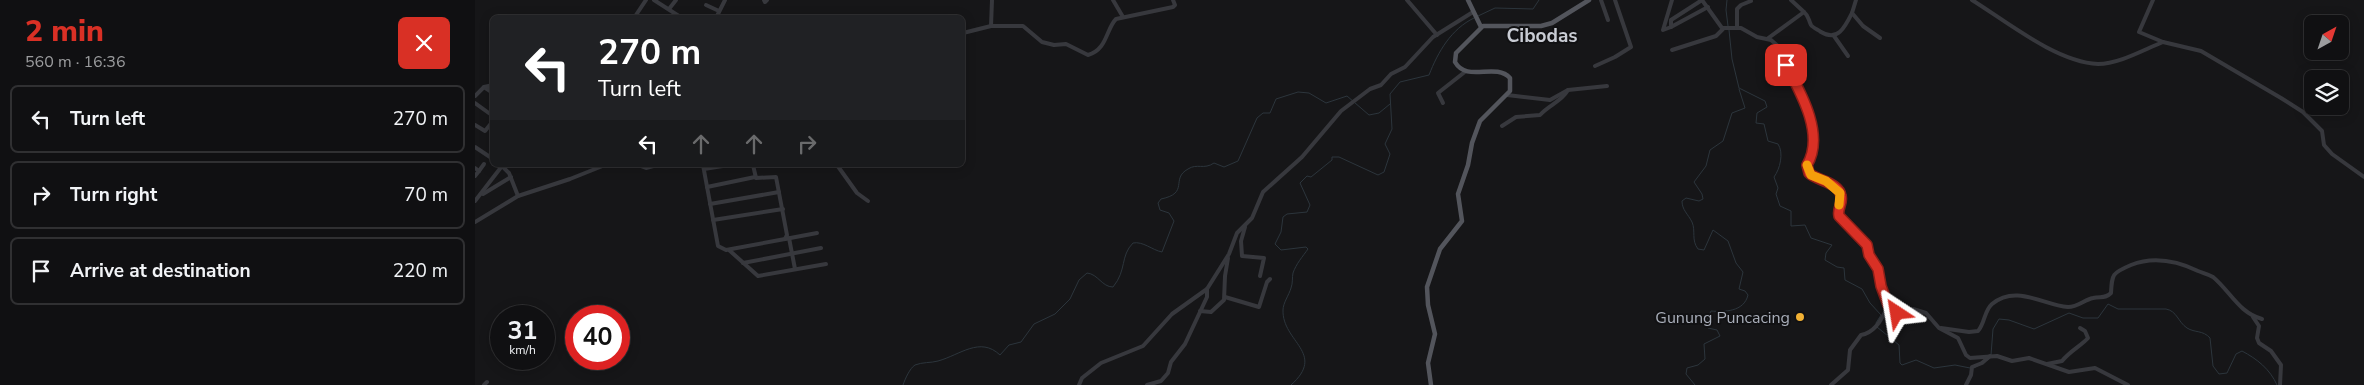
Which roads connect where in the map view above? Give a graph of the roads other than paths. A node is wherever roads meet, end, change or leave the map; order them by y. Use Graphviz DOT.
graph roads {
  1 [pos="646,0"];
  2 [pos="654,0"];
  3 [pos="676,0"];
  4 [pos="725,0"];
  5 [pos="991,0"];
  6 [pos="1113,0"];
  7 [pos="1173,0"];
  8 [pos="1407,0"];
  9 [pos="1468,0"];
  10 [pos="1589,0"];
  11 [pos="1601,0"];
  12 [pos="1615,0"];
  13 [pos="1672,0"];
  14 [pos="1702,0"];
  15 [pos="1791,0"];
  16 [pos="1856,0"];
  17 [pos="1972,0"];
  18 [pos="2153,0"];
  19 [pos="1751,1"];
  20 [pos="706,5"];
  21 [pos="1708,7"];
  22 [pos="669,9"];
  23 [pos="719,11"];
  24 [pos="1804,12"];
  25 [pos="675,13"];
  26 [pos="1474,13"];
  27 [pos="1852,13"];
  28 [pos="636,15"];
  29 [pos="678,15"];
  30 [pos="717,15"];
  31 [pos="1123,17"];
  32 [pos="1608,20"];
  33 [pos="991,26"];
  34 [pos="1481,27"];
  35 [pos="1736,27"];
  36 [pos="1671,28"];
  37 [pos="1725,29"];
  38 [pos="1435,31"];
  39 [pos="965,32"];
  40 [pos="1834,36"];
  41 [pos="1880,38"];
  42 [pos="1767,39"];
  43 [pos="2163,42"];
  44 [pos="1672,50"];
  45 [pos="1848,56"];
  46 [pos="1595,66"];
  47 [pos="1465,71"];
  48 [pos="490,86"];
  49 [pos="1607,86"];
  50 [pos="484,87"];
  51 [pos="1568,90"];
  52 [pos="490,91"];
  53 [pos="1507,95"];
  54 [pos="475,96"];
  55 [pos="475,103"];
  56 [pos="1443,103"];
  57 [pos="490,114"];
  58 [pos="475,125"];
  59 [pos="490,125"];
  60 [pos="1502,126"];
  61 [pos="475,147"];
  62 [pos="490,158"];
  63 [pos="484,164"];
  64 [pos="500,167"];
  65 [pos="503,167"];
  66 [pos="600,167"];
  67 [pos="703,167"];
  68 [pos="753,167"];
  69 [pos="838,167"];
  70 [pos="477,170"];
  71 [pos="475,176"];
  72 [pos="511,177"];
  73 [pos="755,177"];
  74 [pos="2364,178"];
  75 [pos="707,187"];
  76 [pos="779,192"];
  77 [pos="481,196"];
  78 [pos="518,196"];
  79 [pos="475,201"];
  80 [pos="868,201"];
  81 [pos="710,204"];
  82 [pos="783,209"];
  83 [pos="713,220"];
  84 [pos="475,222"];
  85 [pos="1245,224"];
  86 [pos="817,233"];
  87 [pos="787,238"];
  88 [pos="821,248"];
  89 [pos="729,250"];
  90 [pos="792,254"];
  91 [pos="1229,254"];
  92 [pos="743,263"];
  93 [pos="826,264"];
  94 [pos="795,269"];
  95 [pos="1260,276"];
  96 [pos="1270,279"];
  97 [pos="1207,289"];
  98 [pos="1225,297"];
  99 [pos="1888,305"];
  100 [pos="1199,311"];
  101 [pos="2251,316"];
  102 [pos="2262,319"];
  103 [pos="1939,328"];
  104 [pos="2080,328"];
  105 [pos="1990,356"];
  106 [pos="2047,364"];
  107 [pos="1079,385"];
  108 [pos="1147,385"];
  109 [pos="1431,385"];
  110 [pos="1831,385"];
  111 [pos="1965,385"];
  112 [pos="2128,385"];
  113 [pos="2281,385"];
  1 -- 28 [label="street"];
  2 -- 22 [label="street"];
  3 -- 22 [label="street"];
  4 -- 23 [label="street"];
  5 -- 33 [label="street"];
  6 -- 31 [label="street"];
  7 -- 31 [label="street"];
  8 -- 38 [label="street"];
  9 -- 26 [label="main road"];
  10 -- 34 [label="main road"];
  11 -- 32 [label="street"];
  12 -- 46 [label="street"];
  13 -- 36 [label="street"];
  14 -- 21 [label="street"];
  14 -- 36 [label="street"];
  15 -- 24 [label="street"];
  16 -- 27 [label="street"];
  17 -- 43 [label="street"];
  18 -- 43 [label="street"];
  19 -- 35 [label="street"];
  20 -- 23 [label="street"];
  21 -- 36 [label="street"];
  21 -- 37 [label="street"];
  22 -- 25 [label="street"];
  23 -- 30 [label="street"];
  24 -- 40 [label="street"];
  24 -- 42 [label="street"];
  25 -- 29 [label="street"];
  26 -- 34 [label="main road"];
  26 -- 38 [label="street"];
  27 -- 40 [label="street"];
  27 -- 41 [label="street"];
  31 -- 33 [label="street"];
  33 -- 39 [label="street"];
  34 -- 47 [label="main road"];
  35 -- 37 [label="street"];
  35 -- 42 [label="street"];
  37 -- 44 [label="street"];
  38 -- 85 [label="street"];
  40 -- 45 [label="street"];
  42 -- 99 [label="street"];
  43 -- 74 [label="street"];
  47 -- 53 [label="main road"];
  47 -- 56 [label="street"];
  48 -- 50 [label="street"];
  49 -- 51 [label="street"];
  50 -- 52 [label="street"];
  50 -- 54 [label="street"];
  51 -- 53 [label="street"];
  51 -- 60 [label="street"];
  53 -- 109 [label="main road"];
  55 -- 57 [label="street"];
  58 -- 59 [label="street"];
  61 -- 62 [label="street"];
  63 -- 70 [label="street"];
  64 -- 77 [label="street"];
  65 -- 72 [label="street"];
  66 -- 78 [label="street"];
  67 -- 75 [label="street"];
  68 -- 73 [label="street"];
  69 -- 80 [label="street"];
  70 -- 71 [label="street"];
  72 -- 77 [label="street"];
  72 -- 78 [label="street"];
  73 -- 75 [label="street"];
  73 -- 76 [label="street"];
  75 -- 81 [label="street"];
  76 -- 81 [label="street"];
  76 -- 82 [label="street"];
  77 -- 79 [label="street"];
  78 -- 84 [label="street"];
  81 -- 83 [label="street"];
  82 -- 83 [label="street"];
  82 -- 87 [label="street"];
  83 -- 89 [label="street"];
  85 -- 91 [label="street"];
  85 -- 95 [label="street"];
  86 -- 87 [label="street"];
  87 -- 89 [label="street"];
  87 -- 90 [label="street"];
  88 -- 90 [label="street"];
  89 -- 92 [label="street"];
  90 -- 92 [label="street"];
  90 -- 94 [label="street"];
  91 -- 97 [label="street"];
  91 -- 98 [label="street"];
  92 -- 94 [label="street"];
  93 -- 94 [label="street"];
  96 -- 98 [label="street"];
  97 -- 100 [label="street"];
  97 -- 107 [label="street"];
  98 -- 100 [label="street"];
  99 -- 103 [label="street"];
  99 -- 110 [label="street"];
  100 -- 108 [label="street"];
  101 -- 102 [label="street"];
  101 -- 103 [label="street"];
  101 -- 113 [label="street"];
  103 -- 105 [label="street"];
  104 -- 106 [label="street"];
  105 -- 106 [label="street"];
  105 -- 111 [label="street"];
  106 -- 112 [label="street"];
}
